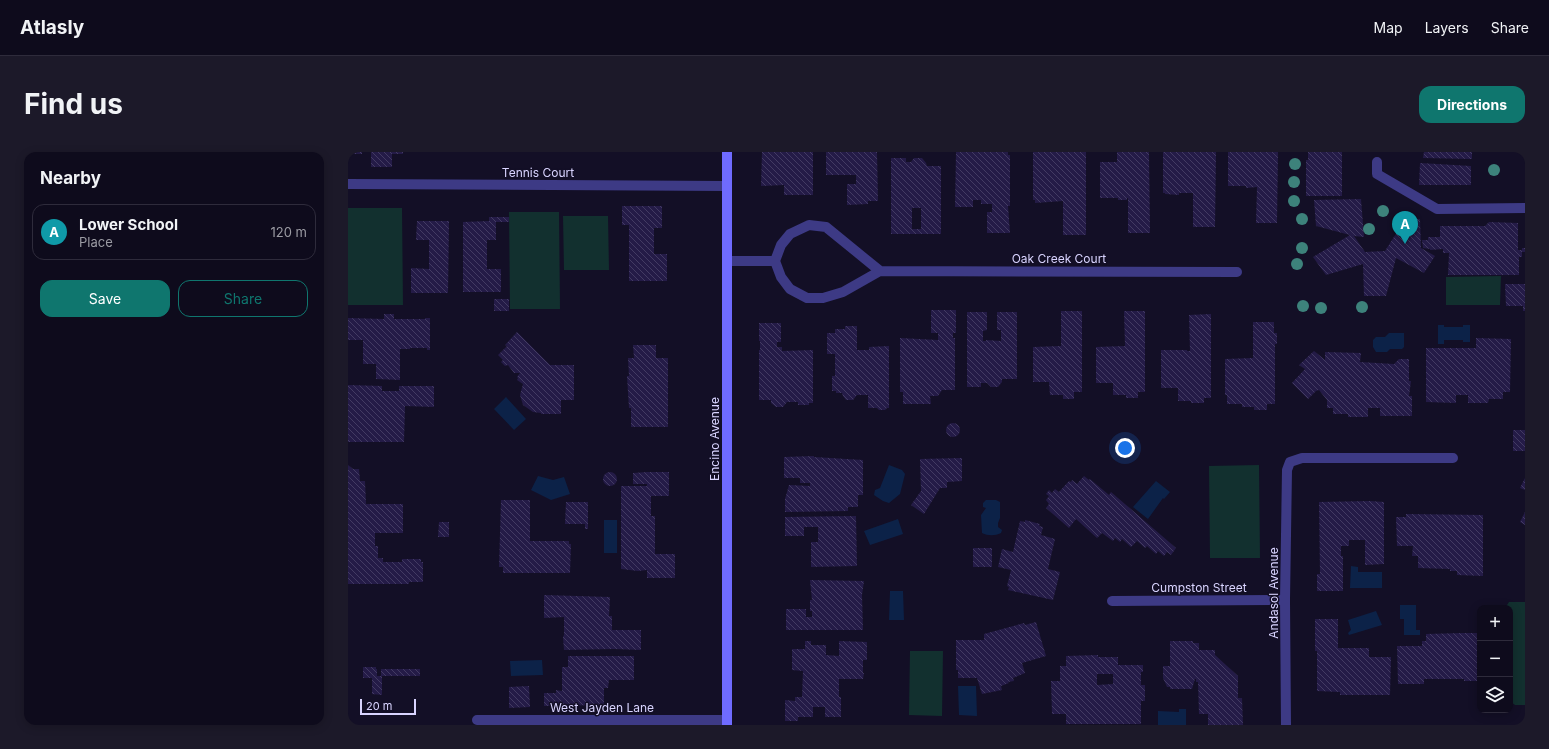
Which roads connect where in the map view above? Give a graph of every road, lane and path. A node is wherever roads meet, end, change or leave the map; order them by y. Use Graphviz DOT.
graph roads {
  1 [pos="727,152"];
  2 [pos="1377,162"];
  3 [pos="348,184"];
  4 [pos="727,186"];
  5 [pos="1525,208"];
  6 [pos="727,261"];
  7 [pos="775,261"];
  8 [pos="880,271"];
  9 [pos="1237,272"];
  10 [pos="1453,458"];
  11 [pos="1285,600"];
  12 [pos="1112,601"];
  13 [pos="477,720"];
  14 [pos="727,723"];
  15 [pos="1286,725"];
  1 -- 4 [label="street, Encino Avenue"];
  2 -- 5 [label="street"];
  3 -- 4 [label="street, Tennis Court"];
  4 -- 6 [label="street, Encino Avenue"];
  6 -- 7 [label="street"];
  6 -- 14 [label="street, Encino Avenue"];
  7 -- 8 [label="street, Oak Creek Court"];
  7 -- 8 [label="street"];
  8 -- 9 [label="street, Oak Creek Court"];
  10 -- 11 [label="street, Andasol Avenue"];
  11 -- 12 [label="street, Cumpston Street"];
  11 -- 15 [label="street, Andasol Avenue"];
  13 -- 14 [label="street, West Jayden Lane"];
}
